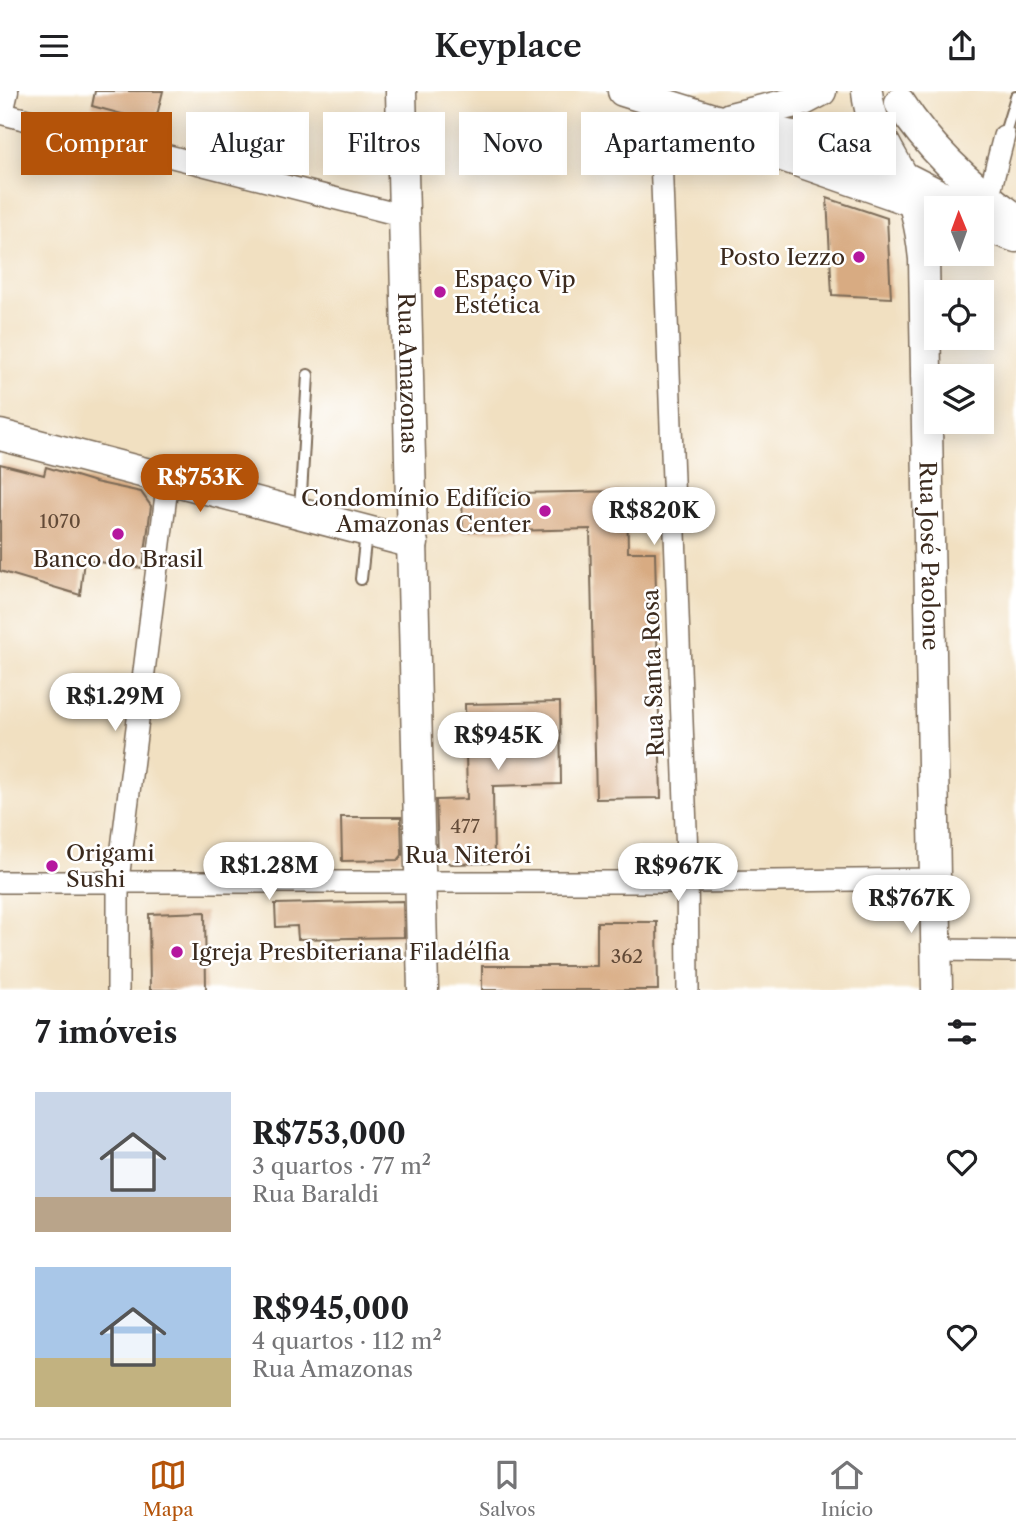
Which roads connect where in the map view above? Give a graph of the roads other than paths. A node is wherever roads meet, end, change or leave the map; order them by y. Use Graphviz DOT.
graph roads {
  1 [pos="4,91"];
  2 [pos="401,91"];
  3 [pos="623,91"];
  4 [pos="821,91"];
  5 [pos="867,91"];
  6 [pos="1011,91"];
  7 [pos="1016,95"];
  8 [pos="899,97"];
  9 [pos="659,103"];
  10 [pos="0,104"];
  11 [pos="689,112"];
  12 [pos="757,112"];
  13 [pos="0,113"];
  14 [pos="779,132"];
  15 [pos="1004,136"];
  16 [pos="779,148"];
  17 [pos="779,154"];
  18 [pos="918,193"];
  19 [pos="968,196"];
  20 [pos="984,196"];
  21 [pos="994,215"];
  22 [pos="404,216"];
  23 [pos="1016,219"];
  24 [pos="994,221"];
  25 [pos="1016,235"];
  26 [pos="308,375"];
  27 [pos="0,435"];
  28 [pos="168,479"];
  29 [pos="299,514"];
  30 [pos="366,531"];
  31 [pos="413,543"];
  32 [pos="362,579"];
  33 [pos="935,879"];
  34 [pos="118,880"];
  35 [pos="420,881"];
  36 [pos="0,882"];
  37 [pos="686,882"];
  38 [pos="936,950"];
  39 [pos="1016,951"];
  40 [pos="118,990"];
  41 [pos="423,990"];
  42 [pos="688,990"];
  43 [pos="937,990"];
  1 -- 10 [label="street"];
  2 -- 22 [label="street, Rua Amazonas"];
  3 -- 9 [label="street"];
  4 -- 12 [label="street"];
  5 -- 18 [label="street, Rua José Paolone"];
  6 -- 7 [label="lane"];
  7 -- 15 [label="lane"];
  8 -- 18 [label="street, Rua José Paolone"];
  8 -- 19 [label="street"];
  9 -- 11 [label="street"];
  9 -- 37 [label="street, Rua Santa Rosa"];
  13 -- 22 [label="street"];
  14 -- 18 [label="street"];
  15 -- 20 [label="street"];
  16 -- 18 [label="street"];
  17 -- 18 [label="street"];
  18 -- 33 [label="street, Rua José Paolone"];
  21 -- 23 [label="street"];
  22 -- 31 [label="street, Rua Amazonas"];
  24 -- 25 [label="street"];
  26 -- 29 [label="lane"];
  27 -- 28 [label="street"];
  28 -- 29 [label="street"];
  28 -- 34 [label="street"];
  29 -- 30 [label="street"];
  30 -- 31 [label="street"];
  30 -- 32 [label="lane"];
  31 -- 35 [label="street, Rua Amazonas"];
  33 -- 37 [label="street, Rua Niterói"];
  33 -- 38 [label="street, Rua José Paolone"];
  34 -- 35 [label="street, Rua Niterói"];
  34 -- 36 [label="street, Rua Niterói"];
  34 -- 40 [label="street"];
  35 -- 37 [label="street, Rua Niterói"];
  35 -- 41 [label="street, Rua Amazonas"];
  37 -- 42 [label="street, Rua Santa Rosa"];
  38 -- 39 [label="street"];
  38 -- 43 [label="street, Rua José Paolone"];
}
